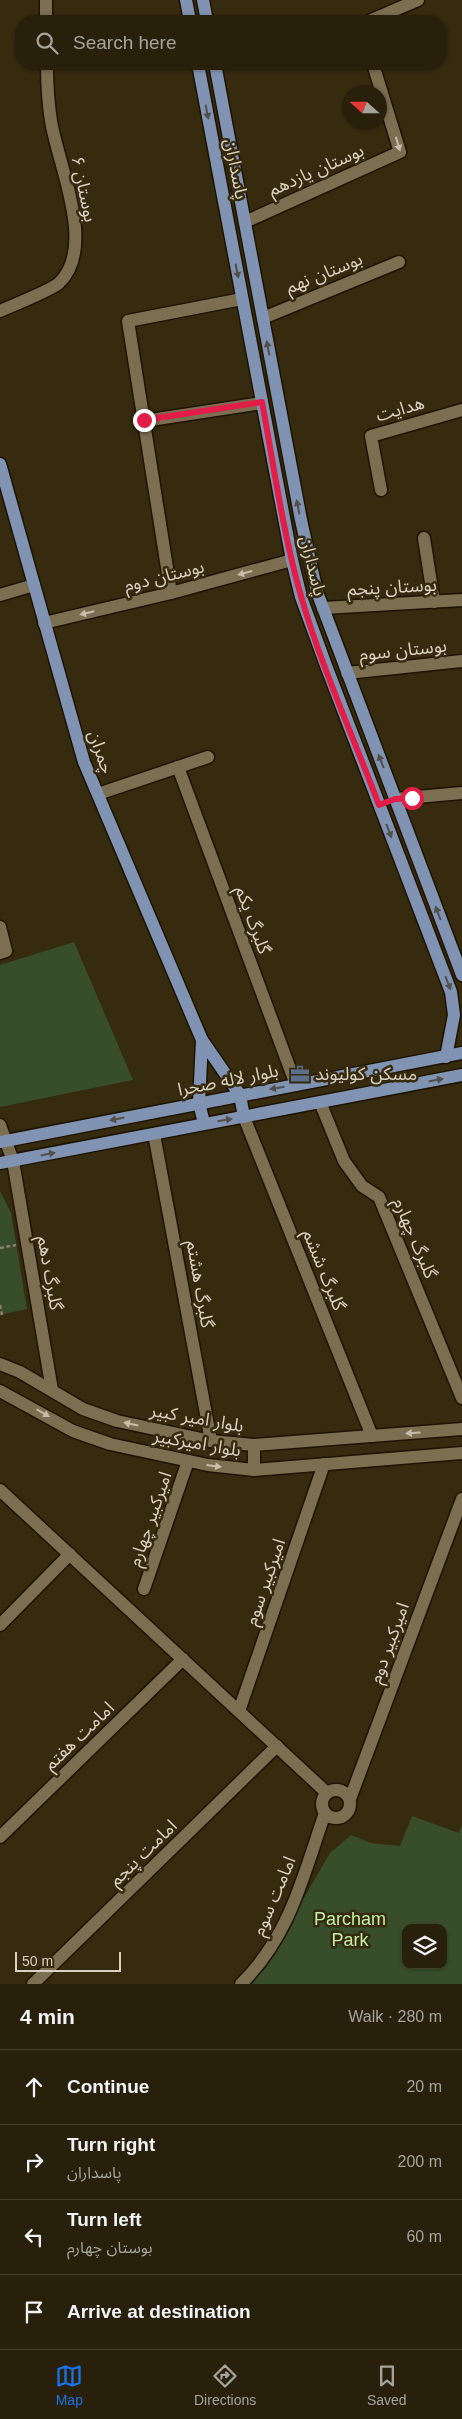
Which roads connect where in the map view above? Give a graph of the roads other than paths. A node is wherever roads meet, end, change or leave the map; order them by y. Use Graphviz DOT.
graph roads {
  1 [pos="46,0"];
  2 [pos="186,0"];
  3 [pos="203,0"];
  4 [pos="418,0"];
  5 [pos="46,15"];
  6 [pos="189,15"];
  7 [pos="206,15"];
  8 [pos="383,15"];
  9 [pos="47,70"];
  10 [pos="199,70"];
  11 [pos="216,70"];
  12 [pos="374,70"];
  13 [pos="245,222"];
  14 [pos="228,225"];
  15 [pos="399,262"];
  16 [pos="242,299"];
  17 [pos="0,311"];
  18 [pos="263,318"];
  19 [pos="262,402"];
  20 [pos="462,410"];
  21 [pos="144,420"];
  22 [pos="0,464"];
  23 [pos="381,490"];
  24 [pos="424,538"];
  25 [pos="292,560"];
  26 [pos="34,585"];
  27 [pos="171,593"];
  28 [pos="0,594"];
  29 [pos="462,600"];
  30 [pos="434,602"];
  31 [pos="323,608"];
  32 [pos="44,623"];
  33 [pos="462,661"];
  34 [pos="347,673"];
  35 [pos="208,757"];
  36 [pos="178,767"];
  37 [pos="462,793"];
  38 [pos="98,794"];
  39 [pos="395,799"];
  40 [pos="379,805"];
  41 [pos="0,927"];
  42 [pos="0,953"];
  43 [pos="462,975"];
  44 [pos="202,1040"];
  45 [pos="462,1053"];
  46 [pos="446,1057"];
  47 [pos="462,1075"];
  48 [pos="296,1085"];
  49 [pos="240,1094"];
  50 [pos="320,1102"];
  51 [pos="199,1103"];
  52 [pos="244,1117"];
  53 [pos="204,1123"];
  54 [pos="0,1125"];
  55 [pos="154,1134"];
  56 [pos="3,1141"];
  57 [pos="13,1161"];
  58 [pos="0,1163"];
  59 [pos="0,1364"];
  60 [pos="52,1390"];
  61 [pos="4,1392"];
  62 [pos="462,1398"];
  63 [pos="0,1404"];
  64 [pos="462,1429"];
  65 [pos="372,1436"];
  66 [pos="211,1441"];
  67 [pos="254,1445"];
  68 [pos="462,1453"];
  69 [pos="188,1461"];
  70 [pos="324,1464"];
  71 [pos="254,1470"];
  72 [pos="0,1490"];
  73 [pos="462,1499"];
  74 [pos="70,1554"];
  75 [pos="144,1589"];
  76 [pos="0,1625"];
  77 [pos="183,1659"];
  78 [pos="239,1712"];
  79 [pos="277,1746"];
  80 [pos="327,1793"];
  81 [pos="350,1799"];
  82 [pos="325,1813"];
  83 [pos="0,1837"];
  84 [pos="34,1984"];
  85 [pos="241,1984"];
  1 -- 5 [label="street"];
  2 -- 6 [label="main road"];
  3 -- 7 [label="main road"];
  4 -- 8 [label="street"];
  9 -- 17 [label="street, بوستان ۶"];
  10 -- 14 [label="main road, پاسداران, one-way"];
  11 -- 13 [label="main road, پاسداران"];
  12 -- 13 [label="street, بوستان یازدهم, one-way"];
  13 -- 14 [label="main road"];
  13 -- 18 [label="main road, پاسداران"];
  14 -- 16 [label="main road, پاسداران, one-way"];
  15 -- 18 [label="street, بوستان نهم"];
  16 -- 19 [label="main road, پاسداران"];
  16 -- 21 [label="street"];
  31 -- 18 [label="main road, پاسداران, one-way"];
  19 -- 21 [label="street"];
  19 -- 25 [label="main road, پاسداران"];
  20 -- 23 [label="street, هدایت"];
  21 -- 27 [label="street"];
  22 -- 26 [label="main road, چمران"];
  24 -- 30 [label="street"];
  25 -- 27 [label="street, بوستان دوم, one-way"];
  25 -- 40 [label="main road, پاسداران"];
  26 -- 28 [label="street"];
  26 -- 32 [label="main road, چمران"];
  27 -- 32 [label="street, بوستان دوم, one-way"];
  29 -- 30 [label="street, بوستان پنجم"];
  30 -- 31 [label="street, بوستان پنجم"];
  31 -- 34 [label="main road, پاسداران"];
  32 -- 38 [label="main road, چمران"];
  33 -- 34 [label="street, بوستان سوم"];
  39 -- 34 [label="main road, پاسداران, one-way"];
  35 -- 36 [label="street"];
  36 -- 38 [label="street"];
  36 -- 48 [label="street, گلبرگ یکم"];
  37 -- 39 [label="street"];
  38 -- 44 [label="main road, چمران"];
  39 -- 40 [label="main road"];
  43 -- 39 [label="main road, پاسداران, one-way"];
  40 -- 46 [label="main road, پاسداران, one-way"];
  41 -- 42 [label="street"];
  44 -- 49 [label="main road, چمران"];
  44 -- 51 [label="main road, چمران"];
  45 -- 46 [label="main road, بلوار لاله صحرا"];
  46 -- 48 [label="main road, بلوار لاله صحرا"];
  50 -- 47 [label="main road, one-way"];
  48 -- 49 [label="main road, بلوار لاله صحرا, one-way"];
  49 -- 51 [label="main road, بلوار لاله صحرا"];
  49 -- 52 [label="main road, چمران"];
  50 -- 52 [label="main road"];
  50 -- 62 [label="street, گلبرگ چهارم"];
  51 -- 53 [label="main road, چمران"];
  51 -- 56 [label="main road, بلوار لاله صحرا, one-way"];
  53 -- 52 [label="main road, one-way"];
  52 -- 65 [label="street, گلبرگ ششم"];
  53 -- 55 [label="main road"];
  54 -- 56 [label="street, گلبرگ دهم"];
  57 -- 55 [label="main road, one-way"];
  55 -- 66 [label="street, گلبرگ هشتم"];
  56 -- 57 [label="street, گلبرگ دهم"];
  57 -- 58 [label="main road"];
  57 -- 60 [label="street, گلبرگ دهم"];
  59 -- 60 [label="street, بلوار امیر کبیر"];
  66 -- 60 [label="street, بلوار امیر کبیر, one-way"];
  61 -- 63 [label="street"];
  61 -- 69 [label="street, بلوار امیرکبیر, one-way"];
  64 -- 65 [label="street, بلوار امیر کبیر, one-way"];
  65 -- 67 [label="street, بلوار امیر کبیر"];
  66 -- 67 [label="street, بلوار امیر کبیر"];
  67 -- 71 [label="street"];
  68 -- 70 [label="street, بلوار امیرکبیر"];
  69 -- 71 [label="street, بلوار امیرکبیر, one-way"];
  69 -- 75 [label="street, امیرکبیر چهارم"];
  70 -- 71 [label="street, بلوار امیرکبیر"];
  70 -- 78 [label="street, امیرکبیر سوم"];
  72 -- 74 [label="street"];
  73 -- 81 [label="street, امیرکبیر دوم"];
  74 -- 76 [label="street"];
  74 -- 77 [label="street"];
  77 -- 78 [label="street"];
  77 -- 83 [label="street, امامت هفتم"];
  78 -- 79 [label="street"];
  79 -- 80 [label="street"];
  79 -- 84 [label="street, امامت پنجم"];
  80 -- 81 [label="street"];
  80 -- 82 [label="street"];
  81 -- 82 [label="street"];
  82 -- 85 [label="street, امامت سوم"];
}
